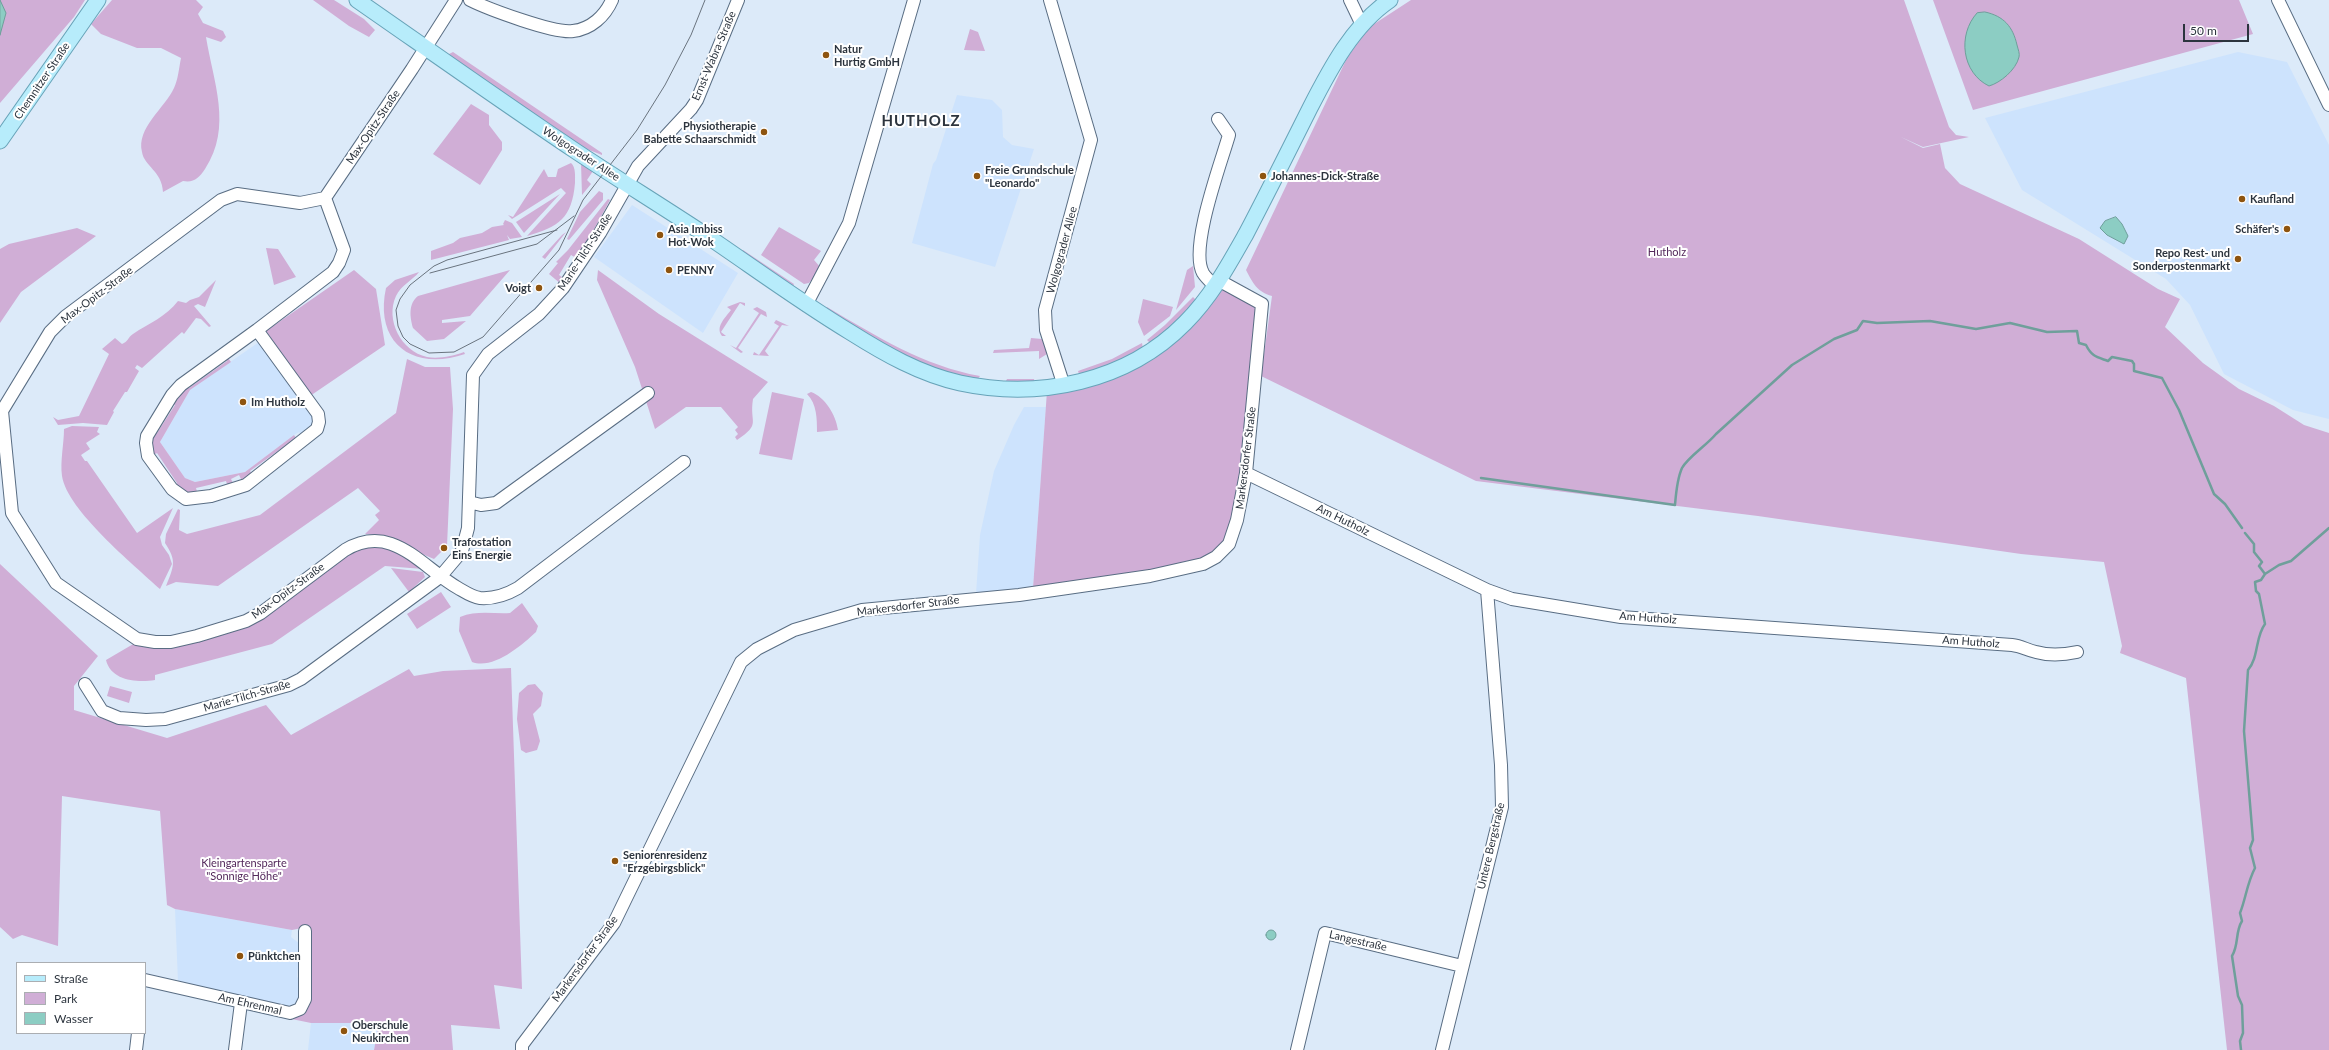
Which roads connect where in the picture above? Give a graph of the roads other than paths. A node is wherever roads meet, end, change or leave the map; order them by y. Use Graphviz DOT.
graph roads {
  1 [pos="98,0"];
  2 [pos="357,0"];
  3 [pos="456,0"];
  4 [pos="470,0"];
  5 [pos="612,0"];
  6 [pos="738,0"];
  7 [pos="914,0"];
  8 [pos="1050,0"];
  9 [pos="1350,0"];
  10 [pos="1390,0"];
  11 [pos="2278,0"];
  12 [pos="1362,25"];
  13 [pos="424,47"];
  14 [pos="2329,105"];
  15 [pos="1218,119"];
  16 [pos="0,141"];
  17 [pos="628,184"];
  18 [pos="325,198"];
  19 [pos="1218,283"];
  20 [pos="806,306"];
  21 [pos="257,330"];
  22 [pos="1064,386"];
  23 [pos="648,393"];
  24 [pos="684,462"];
  25 [pos="1246,473"];
  26 [pos="469,502"];
  27 [pos="440,577"];
  28 [pos="1487,590"];
  29 [pos="2077,652"];
  30 [pos="85,684"];
  31 [pos="305,931"];
  32 [pos="1462,966"];
  33 [pos="146,980"];
  34 [pos="242,1003"];
  35 [pos="138,1034"];
  36 [pos="522,1047"];
  37 [pos="136,1050"];
  38 [pos="235,1050"];
  39 [pos="1297,1050"];
  40 [pos="1442,1050"];
  1 -- 16 [label="main road, Chemnitzer Straße"];
  2 -- 13 [label="main road, Wolgograder Allee"];
  3 -- 13 [label="street, Max-Opitz-Straße"];
  4 -- 5 [label="street"];
  6 -- 17 [label="street, Ernst-Wabra-Straße"];
  7 -- 20 [label="street"];
  8 -- 22 [label="street, Wolgograder Allee"];
  9 -- 12 [label="street"];
  10 -- 12 [label="main road, Wolgograder Allee"];
  11 -- 14 [label="street"];
  12 -- 19 [label="main road, Wolgograder Allee"];
  13 -- 17 [label="main road, Wolgograder Allee"];
  13 -- 18 [label="street, Max-Opitz-Straße"];
  15 -- 19 [label="street"];
  17 -- 20 [label="main road, Wolgograder Allee"];
  17 -- 26 [label="street, Marie-Tilch-Straße"];
  18 -- 21 [label="street"];
  18 -- 27 [label="street, Max-Opitz-Straße"];
  19 -- 22 [label="main road, Wolgograder Allee"];
  19 -- 25 [label="street, Markersdorfer Straße"];
  20 -- 22 [label="main road, Wolgograder Allee"];
  21 -- 21 [label="street"];
  23 -- 26 [label="street"];
  24 -- 27 [label="street"];
  25 -- 28 [label="street, Am Hutholz"];
  25 -- 36 [label="street, Markersdorfer Straße"];
  26 -- 27 [label="street, Marie-Tilch-Straße"];
  27 -- 30 [label="street, Marie-Tilch-Straße"];
  28 -- 29 [label="street, Am Hutholz"];
  28 -- 32 [label="street, Untere Bergstraße"];
  31 -- 34 [label="street, Am Ehrenmal"];
  32 -- 39 [label="street, Langestraße"];
  32 -- 40 [label="street, Untere Bergstraße"];
  33 -- 34 [label="street, Am Ehrenmal"];
  34 -- 38 [label="street"];
  35 -- 37 [label="street"];
}
